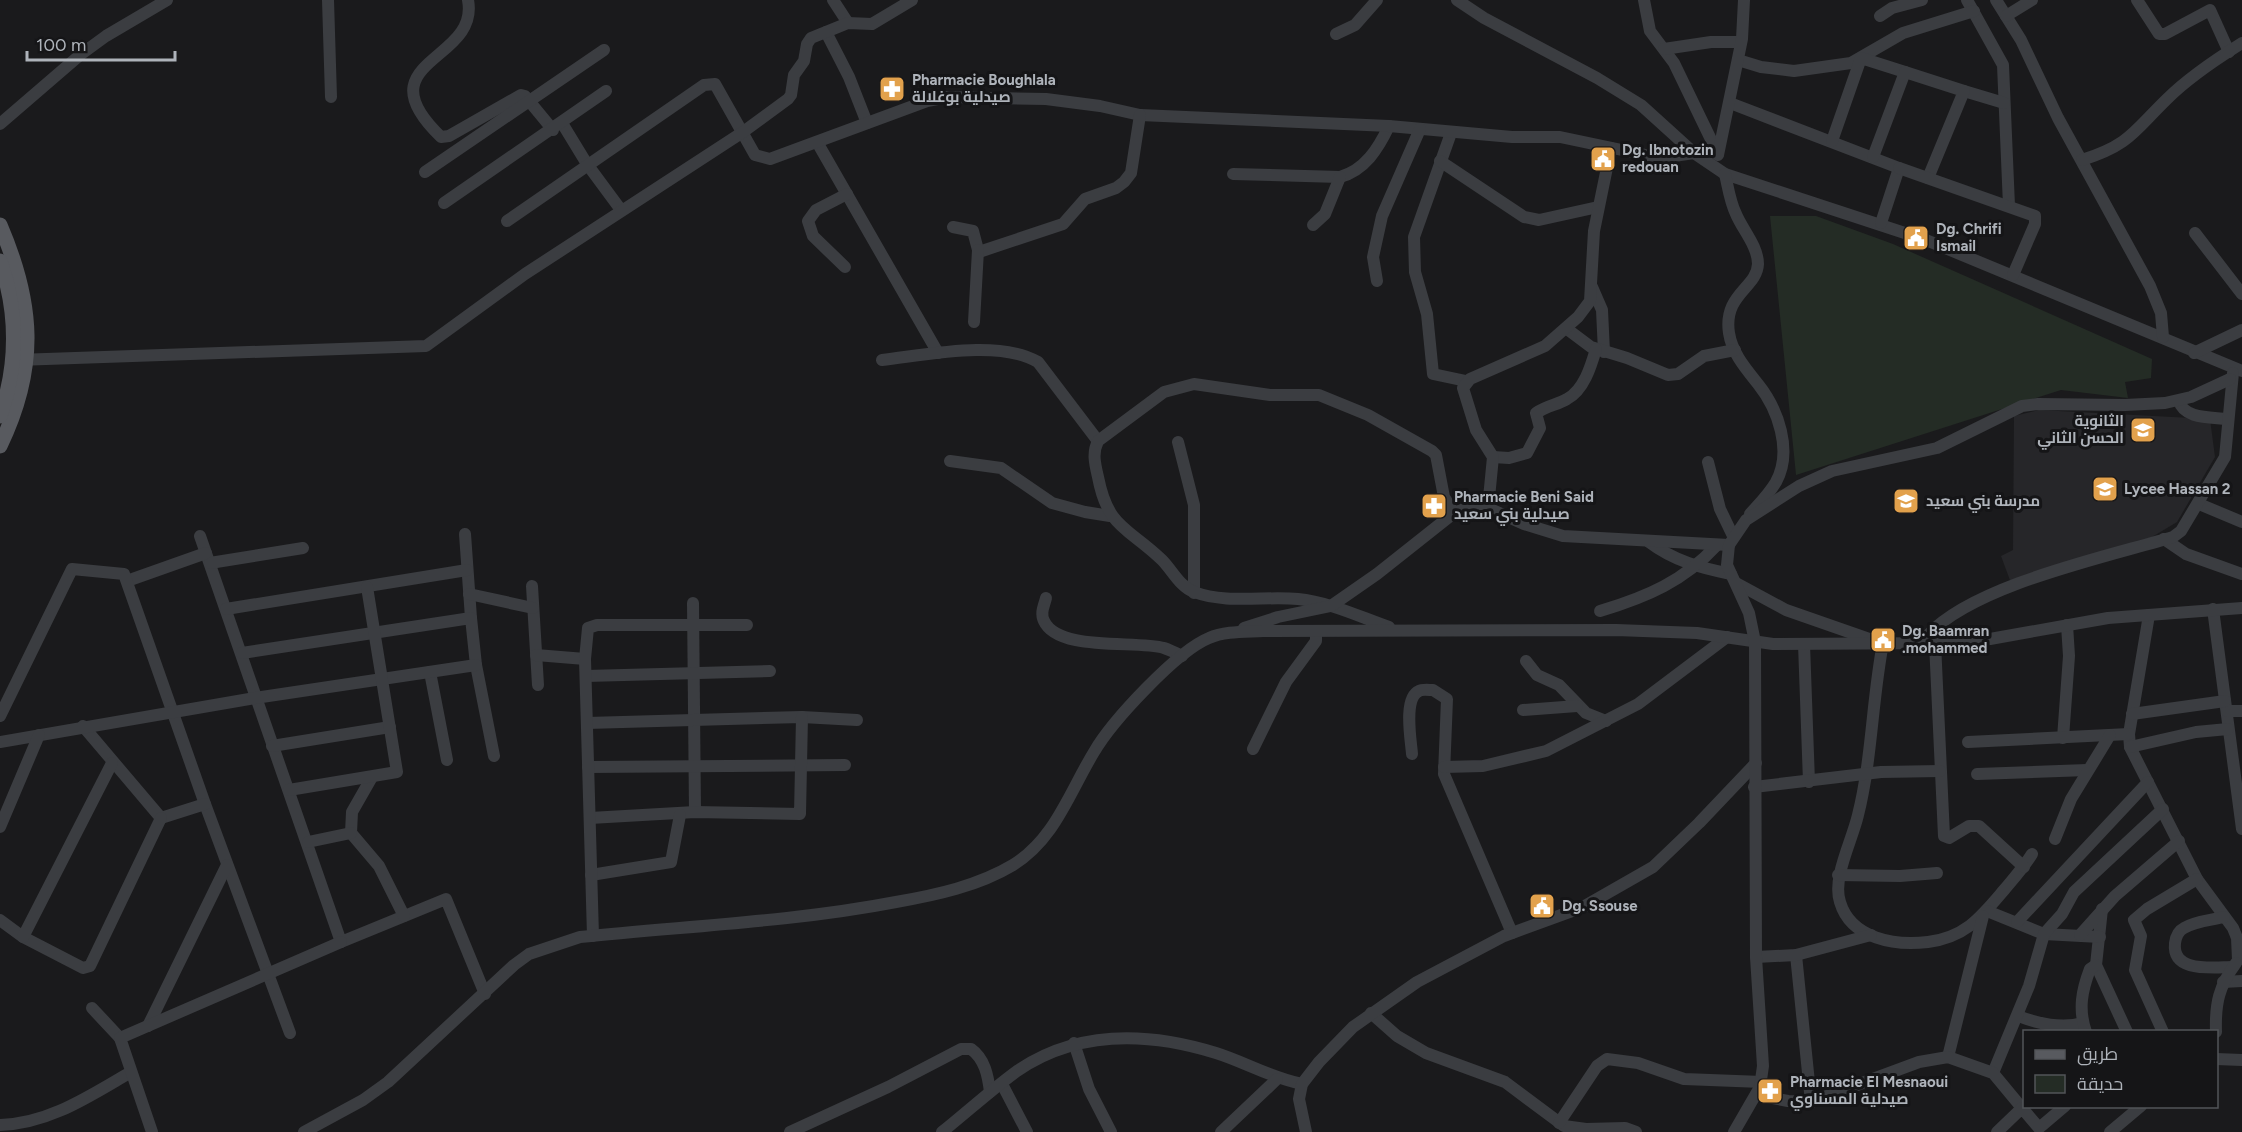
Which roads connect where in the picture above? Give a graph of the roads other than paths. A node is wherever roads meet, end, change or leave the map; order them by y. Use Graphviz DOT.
graph roads {
  1 [pos="167,0"];
  2 [pos="328,0"];
  3 [pos="468,0"];
  4 [pos="833,0"];
  5 [pos="912,0"];
  6 [pos="1377,0"];
  7 [pos="1457,0"];
  8 [pos="1644,0"];
  9 [pos="1744,0"];
  10 [pos="1922,0"];
  11 [pos="1996,0"];
  12 [pos="2032,0"];
  13 [pos="2137,0"];
  14 [pos="1891,4"];
  15 [pos="1970,5"];
  16 [pos="2208,5"];
  17 [pos="1880,16"];
  18 [pos="2006,16"];
  19 [pos="848,23"];
  20 [pos="826,32"];
  21 [pos="1336,34"];
  22 [pos="1741,42"];
  23 [pos="2242,43"];
  24 [pos="1664,49"];
  25 [pos="604,50"];
  26 [pos="2229,52"];
  27 [pos="1861,58"];
  28 [pos="1738,60"];
  29 [pos="1905,72"];
  30 [pos="606,91"];
  31 [pos="1964,91"];
  32 [pos="331,97"];
  33 [pos="529,101"];
  34 [pos="1730,103"];
  35 [pos="2004,104"];
  36 [pos="1140,115"];
  37 [pos="867,123"];
  38 [pos="0,124"];
  39 [pos="1389,126"];
  40 [pos="558,127"];
  41 [pos="1420,129"];
  42 [pos="743,132"];
  43 [pos="1451,133"];
  44 [pos="1832,141"];
  45 [pos="817,142"];
  46 [pos="1611,148"];
  47 [pos="1694,153"];
  48 [pos="1718,154"];
  49 [pos="1873,158"];
  50 [pos="2082,160"];
  51 [pos="1440,161"];
  52 [pos="587,164"];
  53 [pos="1899,168"];
  54 [pos="1720,171"];
  55 [pos="425,172"];
  56 [pos="1233,174"];
  57 [pos="1340,177"];
  58 [pos="1928,178"];
  59 [pos="847,194"];
  60 [pos="444,203"];
  61 [pos="2009,206"];
  62 [pos="1598,207"];
  63 [pos="621,210"];
  64 [pos="507,221"];
  65 [pos="1881,224"];
  66 [pos="0,225"];
  67 [pos="1313,225"];
  68 [pos="953,227"];
  69 [pos="2195,233"];
  70 [pos="978,250"];
  71 [pos="0,261"];
  72 [pos="845,267"];
  73 [pos="2013,275"];
  74 [pos="1377,281"];
  75 [pos="1592,286"];
  76 [pos="2242,294"];
  77 [pos="974,322"];
  78 [pos="1567,329"];
  79 [pos="2242,330"];
  80 [pos="2163,337"];
  81 [pos="1600,350"];
  82 [pos="1735,350"];
  83 [pos="938,353"];
  84 [pos="2194,353"];
  85 [pos="20,360"];
  86 [pos="882,360"];
  87 [pos="2236,372"];
  88 [pos="1466,381"];
  89 [pos="2179,400"];
  90 [pos="0,416"];
  91 [pos="2226,419"];
  92 [pos="1098,441"];
  93 [pos="1178,442"];
  94 [pos="0,446"];
  95 [pos="1493,457"];
  96 [pos="950,461"];
  97 [pos="1708,462"];
  98 [pos="2199,504"];
  99 [pos="1488,508"];
  100 [pos="1454,513"];
  101 [pos="1110,516"];
  102 [pos="1746,519"];
  103 [pos="2242,522"];
  104 [pos="465,534"];
  105 [pos="200,536"];
  106 [pos="2164,539"];
  107 [pos="1648,541"];
  108 [pos="1726,542"];
  109 [pos="303,548"];
  110 [pos="208,558"];
  111 [pos="1696,567"];
  112 [pos="467,570"];
  113 [pos="2242,574"];
  114 [pos="1733,578"];
  115 [pos="127,581"];
  116 [pos="367,586"];
  117 [pos="532,586"];
  118 [pos="1194,593"];
  119 [pos="469,594"];
  120 [pos="1046,598"];
  121 [pos="693,603"];
  122 [pos="1331,606"];
  123 [pos="533,608"];
  124 [pos="2242,608"];
  125 [pos="226,609"];
  126 [pos="2213,609"];
  127 [pos="1600,610"];
  128 [pos="2149,615"];
  129 [pos="471,618"];
  130 [pos="692,625"];
  131 [pos="747,625"];
  132 [pos="2067,625"];
  133 [pos="1316,631"];
  134 [pos="1398,631"];
  135 [pos="376,632"];
  136 [pos="1233,632"];
  137 [pos="1727,637"];
  138 [pos="1755,642"];
  139 [pos="1881,643"];
  140 [pos="1931,643"];
  141 [pos="1804,644"];
  142 [pos="242,653"];
  143 [pos="536,655"];
  144 [pos="1182,656"];
  145 [pos="585,659"];
  146 [pos="1527,661"];
  147 [pos="477,665"];
  148 [pos="770,671"];
  149 [pos="430,672"];
  150 [pos="693,673"];
  151 [pos="586,676"];
  152 [pos="381,680"];
  153 [pos="538,685"];
  154 [pos="255,698"];
  155 [pos="1576,706"];
  156 [pos="2226,706"];
  157 [pos="1523,710"];
  158 [pos="2242,711"];
  159 [pos="174,712"];
  160 [pos="2132,714"];
  161 [pos="0,716"];
  162 [pos="802,717"];
  163 [pos="694,719"];
  164 [pos="857,720"];
  165 [pos="1606,721"];
  166 [pos="587,723"];
  167 [pos="83,726"];
  168 [pos="390,727"];
  169 [pos="2228,729"];
  170 [pos="2129,734"];
  171 [pos="39,735"];
  172 [pos="2110,735"];
  173 [pos="2063,738"];
  174 [pos="0,742"];
  175 [pos="1968,742"];
  176 [pos="272,746"];
  177 [pos="2130,747"];
  178 [pos="1253,749"];
  179 [pos="2236,750"];
  180 [pos="1412,754"];
  181 [pos="494,756"];
  182 [pos="447,760"];
  183 [pos="112,763"];
  184 [pos="1756,764"];
  185 [pos="845,765"];
  186 [pos="588,766"];
  187 [pos="695,766"];
  188 [pos="801,766"];
  189 [pos="1444,767"];
  190 [pos="2087,770"];
  191 [pos="1940,771"];
  192 [pos="1865,774"];
  193 [pos="1977,774"];
  194 [pos="372,777"];
  195 [pos="1809,782"];
  196 [pos="2148,782"];
  197 [pos="2239,783"];
  198 [pos="1754,787"];
  199 [pos="289,790"];
  200 [pos="205,804"];
  201 [pos="2163,809"];
  202 [pos="696,812"];
  203 [pos="680,815"];
  204 [pos="161,818"];
  205 [pos="590,818"];
  206 [pos="0,826"];
  207 [pos="2242,829"];
  208 [pos="351,833"];
  209 [pos="2055,839"];
  210 [pos="2178,841"];
  211 [pos="308,842"];
  212 [pos="2032,854"];
  213 [pos="227,865"];
  214 [pos="2024,867"];
  215 [pos="1936,873"];
  216 [pos="591,875"];
  217 [pos="1838,875"];
  218 [pos="2197,879"];
  219 [pos="2102,909"];
  220 [pos="1985,914"];
  221 [pos="404,916"];
  222 [pos="2224,917"];
  223 [pos="0,920"];
  224 [pos="2017,922"];
  225 [pos="1512,933"];
  226 [pos="2044,934"];
  227 [pos="1871,935"];
  228 [pos="593,936"];
  229 [pos="2080,936"];
  230 [pos="22,937"];
  231 [pos="2100,937"];
  232 [pos="341,942"];
  233 [pos="1796,955"];
  234 [pos="1756,957"];
  235 [pos="2238,961"];
  236 [pos="2096,965"];
  237 [pos="267,974"];
  238 [pos="2242,981"];
  239 [pos="2223,982"];
  240 [pos="484,994"];
  241 [pos="92,1008"];
  242 [pos="1371,1013"];
  243 [pos="2018,1016"];
  244 [pos="148,1026"];
  245 [pos="2085,1027"];
  246 [pos="2126,1030"];
  247 [pos="2162,1030"];
  248 [pos="2216,1030"];
  249 [pos="290,1033"];
  250 [pos="120,1038"];
  251 [pos="1074,1043"];
  252 [pos="1948,1057"];
  253 [pos="2218,1059"];
  254 [pos="2242,1060"];
  255 [pos="131,1072"];
  256 [pos="1993,1073"];
  257 [pos="1277,1079"];
  258 [pos="1762,1082"];
  259 [pos="1002,1083"];
  260 [pos="1302,1084"];
  261 [pos="990,1092"];
  262 [pos="1757,1095"];
  263 [pos="1811,1102"];
  264 [pos="2022,1108"];
  265 [pos="2064,1108"];
  266 [pos="2140,1108"];
  267 [pos="1559,1123"];
  268 [pos="0,1125"];
  269 [pos="2113,1131"];
  270 [pos="152,1132"];
  271 [pos="303,1132"];
  272 [pos="790,1132"];
  273 [pos="942,1132"];
  274 [pos="1027,1132"];
  275 [pos="1111,1132"];
  276 [pos="1221,1132"];
  277 [pos="1306,1132"];
  278 [pos="1636,1132"];
  279 [pos="1734,1132"];
  280 [pos="1997,1132"];
  1 -- 38 [label="street"];
  2 -- 32 [label="street"];
  3 -- 33 [label="street"];
  4 -- 19 [label="street"];
  5 -- 19 [label="street"];
  6 -- 21 [label="street"];
  7 -- 47 [label="street"];
  8 -- 24 [label="street"];
  9 -- 22 [label="street"];
  10 -- 14 [label="street"];
  11 -- 18 [label="street"];
  12 -- 18 [label="street"];
  13 -- 16 [label="street"];
  14 -- 17 [label="street"];
  15 -- 27 [label="street"];
  15 -- 35 [label="street"];
  16 -- 26 [label="street"];
  18 -- 50 [label="street"];
  19 -- 20 [label="street"];
  20 -- 37 [label="street"];
  20 -- 42 [label="street"];
  22 -- 24 [label="street"];
  22 -- 28 [label="street"];
  23 -- 26 [label="street"];
  24 -- 48 [label="street"];
  25 -- 33 [label="street"];
  26 -- 50 [label="street"];
  27 -- 28 [label="street"];
  27 -- 29 [label="street"];
  27 -- 44 [label="street"];
  28 -- 34 [label="street"];
  29 -- 31 [label="street"];
  29 -- 49 [label="street"];
  30 -- 40 [label="street"];
  31 -- 35 [label="street"];
  31 -- 58 [label="street"];
  33 -- 40 [label="street"];
  33 -- 55 [label="street"];
  34 -- 44 [label="street"];
  34 -- 48 [label="street"];
  35 -- 61 [label="street"];
  36 -- 37 [label="street"];
  36 -- 39 [label="street"];
  36 -- 70 [label="street"];
  37 -- 45 [label="street"];
  39 -- 41 [label="street"];
  39 -- 57 [label="street"];
  40 -- 52 [label="street"];
  40 -- 60 [label="street"];
  41 -- 43 [label="street"];
  41 -- 74 [label="street"];
  42 -- 45 [label="street"];
  42 -- 52 [label="street"];
  42 -- 63 [label="street"];
  43 -- 46 [label="street"];
  43 -- 51 [label="street"];
  44 -- 49 [label="street"];
  45 -- 59 [label="street"];
  46 -- 47 [label="street"];
  46 -- 62 [label="street"];
  47 -- 54 [label="street"];
  48 -- 54 [label="street"];
  49 -- 53 [label="street"];
  50 -- 80 [label="street"];
  51 -- 62 [label="street"];
  51 -- 88 [label="street"];
  52 -- 63 [label="street"];
  52 -- 64 [label="street"];
  53 -- 58 [label="street"];
  53 -- 65 [label="street"];
  54 -- 65 [label="street"];
  54 -- 82 [label="street"];
  56 -- 57 [label="street"];
  57 -- 67 [label="street"];
  58 -- 61 [label="street"];
  59 -- 72 [label="street"];
  59 -- 83 [label="street"];
  61 -- 73 [label="street"];
  62 -- 75 [label="street"];
  63 -- 85 [label="street"];
  65 -- 73 [label="street"];
  66 -- 85 [label="main road"];
  68 -- 70 [label="street"];
  69 -- 76 [label="street"];
  70 -- 77 [label="street"];
  71 -- 85 [label="main road"];
  73 -- 80 [label="street"];
  75 -- 78 [label="street"];
  75 -- 81 [label="street"];
  78 -- 81 [label="street"];
  78 -- 88 [label="street"];
  79 -- 84 [label="street"];
  80 -- 84 [label="street"];
  81 -- 82 [label="street"];
  81 -- 95 [label="street"];
  82 -- 102 [label="street"];
  83 -- 86 [label="street"];
  83 -- 92 [label="street"];
  84 -- 87 [label="street"];
  85 -- 90 [label="main road"];
  85 -- 94 [label="main road"];
  87 -- 89 [label="street"];
  87 -- 91 [label="street"];
  88 -- 95 [label="street"];
  89 -- 91 [label="street"];
  89 -- 102 [label="street"];
  91 -- 98 [label="street"];
  92 -- 100 [label="street"];
  92 -- 101 [label="street"];
  93 -- 118 [label="street"];
  95 -- 99 [label="street"];
  96 -- 101 [label="street"];
  97 -- 108 [label="street"];
  98 -- 103 [label="street"];
  98 -- 106 [label="street"];
  99 -- 100 [label="street"];
  99 -- 107 [label="street"];
  100 -- 122 [label="street"];
  101 -- 118 [label="street"];
  102 -- 108 [label="street"];
  104 -- 112 [label="street"];
  105 -- 110 [label="street"];
  106 -- 113 [label="street"];
  106 -- 140 [label="street"];
  107 -- 108 [label="street"];
  107 -- 111 [label="street"];
  108 -- 111 [label="street"];
  108 -- 114 [label="street"];
  109 -- 110 [label="street"];
  110 -- 115 [label="street"];
  110 -- 125 [label="street"];
  111 -- 114 [label="street"];
  111 -- 127 [label="street"];
  112 -- 116 [label="street"];
  112 -- 119 [label="street"];
  114 -- 138 [label="street"];
  114 -- 139 [label="street"];
  115 -- 159 [label="street"];
  115 -- 161 [label="street"];
  116 -- 125 [label="street"];
  116 -- 135 [label="street"];
  117 -- 123 [label="street"];
  118 -- 122 [label="street"];
  119 -- 123 [label="street"];
  119 -- 129 [label="street"];
  120 -- 144 [label="street"];
  121 -- 130 [label="street"];
  122 -- 134 [label="street"];
  122 -- 136 [label="street"];
  123 -- 143 [label="street"];
  124 -- 126 [label="street"];
  125 -- 142 [label="street"];
  126 -- 128 [label="street"];
  126 -- 156 [label="street"];
  128 -- 132 [label="street"];
  128 -- 160 [label="street"];
  129 -- 135 [label="street"];
  129 -- 147 [label="street"];
  130 -- 131 [label="street"];
  130 -- 145 [label="street"];
  130 -- 150 [label="street"];
  132 -- 140 [label="street"];
  132 -- 173 [label="street"];
  133 -- 134 [label="street"];
  133 -- 136 [label="street"];
  133 -- 178 [label="street"];
  134 -- 137 [label="street"];
  135 -- 142 [label="street"];
  135 -- 152 [label="street"];
  136 -- 144 [label="street"];
  137 -- 138 [label="street"];
  137 -- 165 [label="street"];
  138 -- 141 [label="street"];
  138 -- 184 [label="street"];
  139 -- 140 [label="street"];
  139 -- 141 [label="street"];
  139 -- 192 [label="street"];
  140 -- 191 [label="street"];
  141 -- 195 [label="street"];
  142 -- 154 [label="street"];
  143 -- 145 [label="street"];
  143 -- 153 [label="street"];
  144 -- 228 [label="street"];
  145 -- 151 [label="street"];
  146 -- 155 [label="street"];
  147 -- 149 [label="street"];
  147 -- 181 [label="street"];
  148 -- 150 [label="street"];
  149 -- 152 [label="street"];
  149 -- 182 [label="street"];
  150 -- 151 [label="street"];
  150 -- 163 [label="street"];
  151 -- 166 [label="street"];
  152 -- 154 [label="street"];
  152 -- 168 [label="street"];
  154 -- 159 [label="street"];
  154 -- 176 [label="street"];
  155 -- 157 [label="street"];
  155 -- 165 [label="street"];
  156 -- 158 [label="street"];
  156 -- 160 [label="street"];
  156 -- 169 [label="street"];
  159 -- 167 [label="street"];
  159 -- 200 [label="street"];
  160 -- 170 [label="street"];
  162 -- 163 [label="street"];
  162 -- 164 [label="street"];
  162 -- 188 [label="street"];
  163 -- 166 [label="street"];
  163 -- 187 [label="street"];
  165 -- 189 [label="street"];
  166 -- 186 [label="street"];
  167 -- 171 [label="street"];
  167 -- 183 [label="street"];
  168 -- 176 [label="street"];
  168 -- 194 [label="street"];
  169 -- 177 [label="street"];
  169 -- 179 [label="street"];
  170 -- 172 [label="street"];
  170 -- 177 [label="street"];
  171 -- 174 [label="street"];
  171 -- 206 [label="street"];
  172 -- 173 [label="street"];
  172 -- 190 [label="street"];
  173 -- 175 [label="street"];
  176 -- 199 [label="street"];
  177 -- 196 [label="street"];
  179 -- 197 [label="street"];
  180 -- 189 [label="street"];
  183 -- 204 [label="street"];
  183 -- 230 [label="street"];
  184 -- 198 [label="street"];
  184 -- 225 [label="street"];
  185 -- 188 [label="street"];
  186 -- 187 [label="street"];
  186 -- 205 [label="street"];
  187 -- 188 [label="street"];
  187 -- 202 [label="street"];
  188 -- 202 [label="street"];
  189 -- 225 [label="street"];
  190 -- 193 [label="street"];
  190 -- 209 [label="street"];
  191 -- 192 [label="street"];
  191 -- 214 [label="street"];
  192 -- 195 [label="street"];
  192 -- 217 [label="street"];
  194 -- 199 [label="street"];
  194 -- 208 [label="street"];
  195 -- 198 [label="street"];
  196 -- 201 [label="street"];
  196 -- 224 [label="street"];
  197 -- 207 [label="street"];
  198 -- 234 [label="street"];
  199 -- 211 [label="street"];
  200 -- 204 [label="street"];
  200 -- 213 [label="street"];
  201 -- 210 [label="street"];
  201 -- 226 [label="street"];
  202 -- 203 [label="street"];
  203 -- 205 [label="street"];
  203 -- 216 [label="street"];
  204 -- 230 [label="street"];
  205 -- 216 [label="street"];
  208 -- 211 [label="street"];
  208 -- 221 [label="street"];
  210 -- 218 [label="street"];
  210 -- 219 [label="street"];
  211 -- 232 [label="street"];
  212 -- 214 [label="street"];
  213 -- 237 [label="street"];
  213 -- 244 [label="street"];
  214 -- 220 [label="street"];
  215 -- 217 [label="street"];
  216 -- 228 [label="street"];
  217 -- 227 [label="street"];
  218 -- 222 [label="street"];
  218 -- 247 [label="street"];
  219 -- 229 [label="street"];
  219 -- 231 [label="street"];
  220 -- 224 [label="street"];
  220 -- 227 [label="street"];
  220 -- 252 [label="street"];
  221 -- 232 [label="street"];
  221 -- 240 [label="street"];
  222 -- 235 [label="street"];
  222 -- 235 [label="street"];
  223 -- 230 [label="street"];
  224 -- 226 [label="street"];
  225 -- 242 [label="street"];
  226 -- 229 [label="street"];
  226 -- 243 [label="street"];
  227 -- 233 [label="street"];
  228 -- 240 [label="street"];
  229 -- 231 [label="street"];
  231 -- 236 [label="street"];
  232 -- 237 [label="street"];
  233 -- 234 [label="street"];
  233 -- 263 [label="street"];
  234 -- 258 [label="street"];
  235 -- 239 [label="street"];
  236 -- 245 [label="street"];
  236 -- 246 [label="street"];
  237 -- 244 [label="street"];
  237 -- 249 [label="street"];
  238 -- 239 [label="street"];
  239 -- 248 [label="street"];
  240 -- 271 [label="street"];
  241 -- 250 [label="street"];
  242 -- 260 [label="street"];
  242 -- 267 [label="street"];
  243 -- 245 [label="street"];
  243 -- 256 [label="street"];
  244 -- 250 [label="street"];
  250 -- 255 [label="street"];
  251 -- 257 [label="street"];
  251 -- 259 [label="street"];
  251 -- 275 [label="street"];
  252 -- 256 [label="street"];
  252 -- 263 [label="street"];
  253 -- 254 [label="street"];
  255 -- 268 [label="street"];
  255 -- 270 [label="street"];
  256 -- 264 [label="street"];
  257 -- 260 [label="street"];
  257 -- 276 [label="street"];
  258 -- 262 [label="street"];
  258 -- 267 [label="street"];
  259 -- 261 [label="street"];
  259 -- 274 [label="street"];
  260 -- 277 [label="street"];
  261 -- 272 [label="street"];
  261 -- 273 [label="street"];
  262 -- 263 [label="street"];
  262 -- 279 [label="street"];
  264 -- 265 [label="street"];
  264 -- 280 [label="street"];
  266 -- 269 [label="street"];
  267 -- 278 [label="street"];
}
